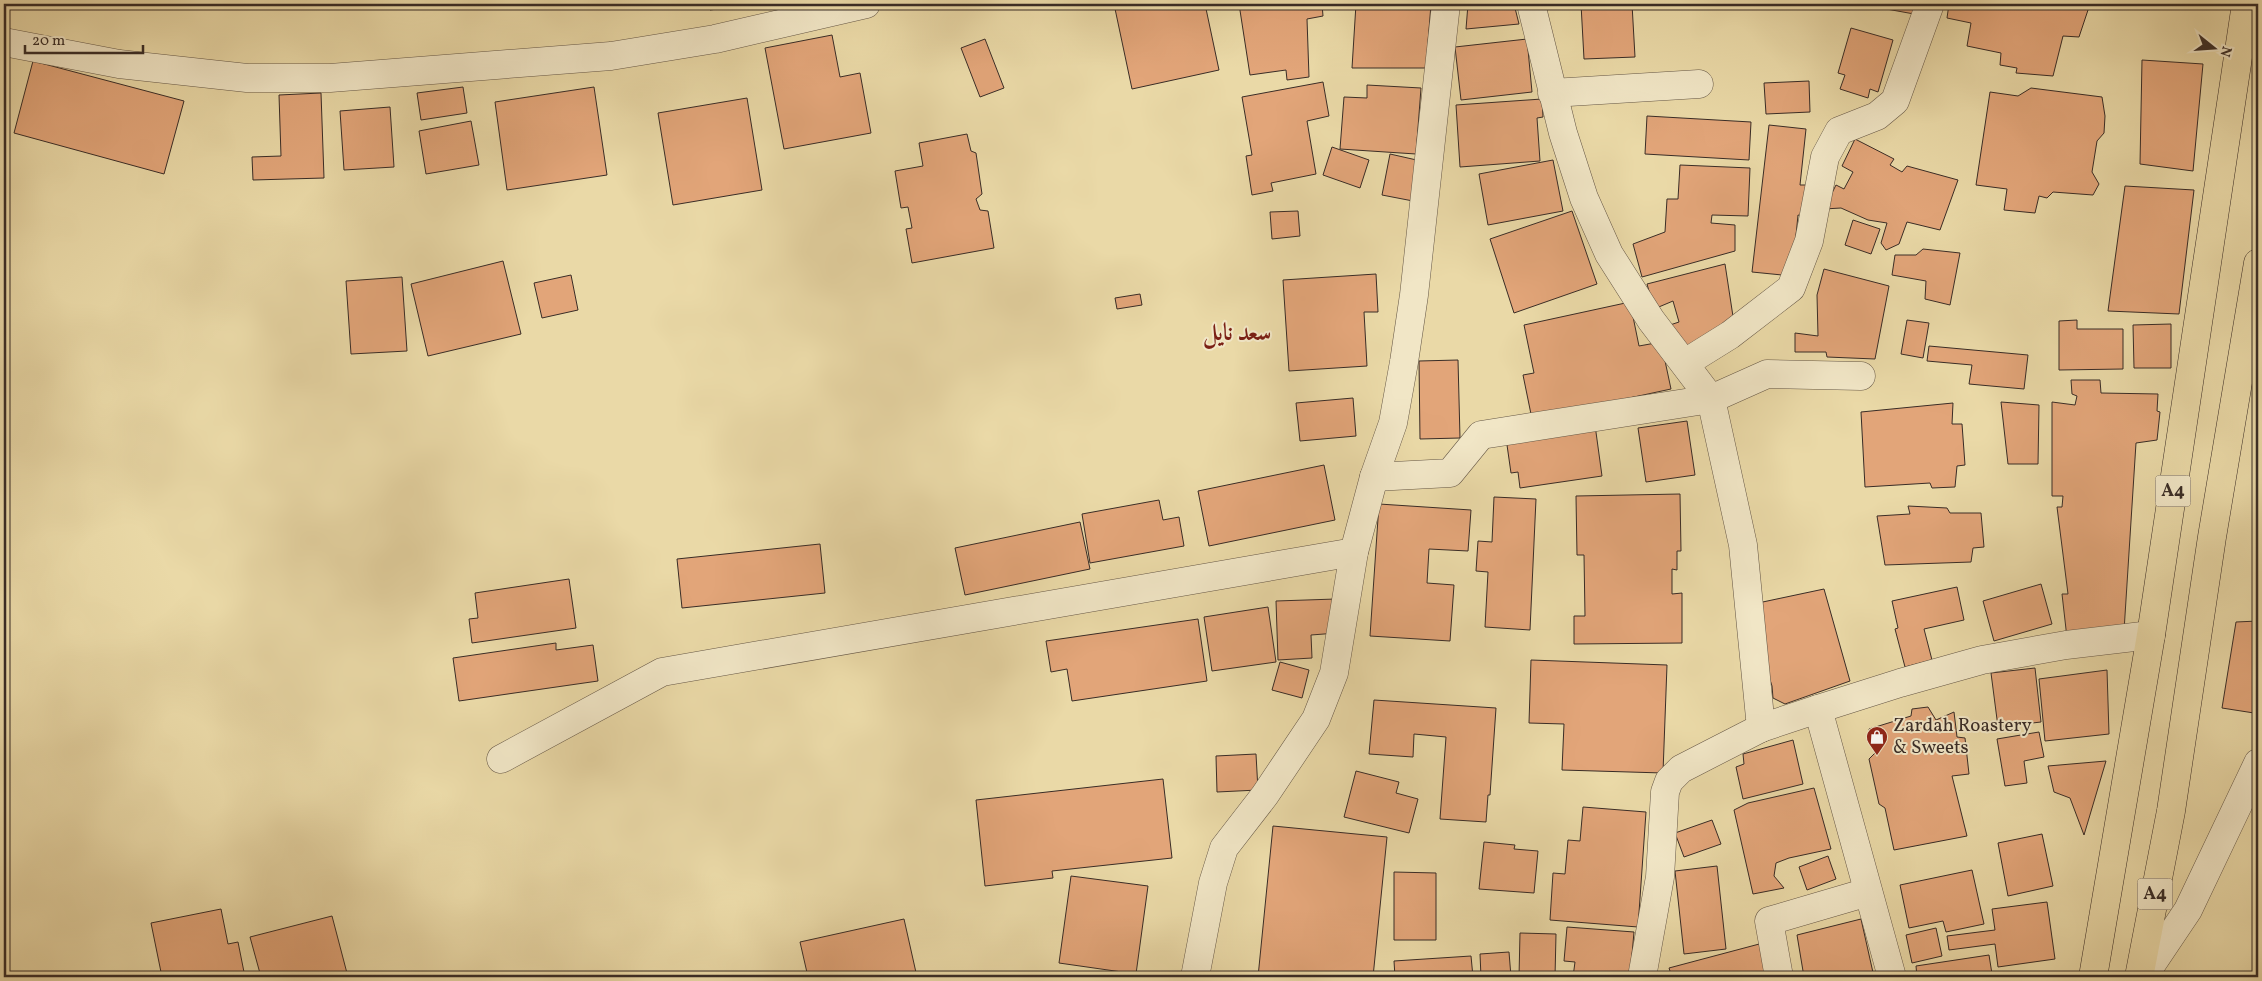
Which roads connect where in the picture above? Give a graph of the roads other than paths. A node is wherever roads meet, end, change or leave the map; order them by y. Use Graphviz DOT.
graph roads {
  1 [pos="866,4"];
  2 [pos="1446,4"];
  3 [pos="1531,4"];
  4 [pos="1930,4"];
  5 [pos="2246,4"];
  6 [pos="4,42"];
  7 [pos="1699,84"];
  8 [pos="1552,92"];
  9 [pos="2258,263"];
  10 [pos="1685,363"];
  11 [pos="1861,376"];
  12 [pos="1711,399"];
  13 [pos="1374,477"];
  14 [pos="1354,552"];
  15 [pos="2151,635"];
  16 [pos="1818,709"];
  17 [pos="1761,728"];
  18 [pos="501,759"];
  19 [pos="2258,763"];
  20 [pos="1868,892"];
  21 [pos="1195,977"];
  22 [pos="1642,977"];
  23 [pos="1779,977"];
  24 [pos="1892,977"];
  25 [pos="2093,977"];
  26 [pos="2139,977"];
  27 [pos="2143,977"];
  1 -- 6 [label="street"];
  2 -- 13 [label="street"];
  3 -- 8 [label="street"];
  4 -- 10 [label="street"];
  5 -- 15 [label="highway, A4"];
  7 -- 8 [label="street"];
  8 -- 10 [label="street"];
  9 -- 26 [label="highway, A4"];
  10 -- 12 [label="street"];
  11 -- 12 [label="street"];
  12 -- 13 [label="street"];
  12 -- 17 [label="street"];
  13 -- 14 [label="street"];
  14 -- 18 [label="street"];
  14 -- 21 [label="street"];
  15 -- 16 [label="street"];
  15 -- 25 [label="highway, A4"];
  16 -- 17 [label="street"];
  16 -- 20 [label="street"];
  17 -- 22 [label="street"];
  19 -- 27 [label="street"];
  20 -- 23 [label="street"];
  20 -- 24 [label="street"];
}
